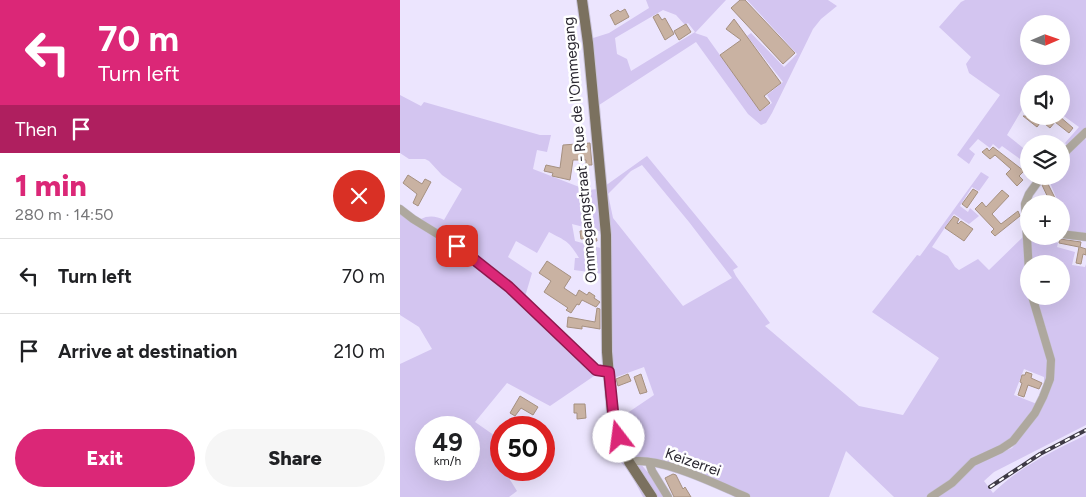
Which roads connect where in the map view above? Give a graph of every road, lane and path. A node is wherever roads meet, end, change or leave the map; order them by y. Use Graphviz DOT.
graph roads {
  1 [pos="582,0"];
  2 [pos="1086,132"];
  3 [pos="1070,147"];
  4 [pos="400,209"];
  5 [pos="1070,235"];
  6 [pos="1086,237"];
  7 [pos="1035,305"];
  8 [pos="609,372"];
  9 [pos="630,462"];
  10 [pos="649,462"];
  11 [pos="652,497"];
  12 [pos="668,497"];
  13 [pos="746,497"];
  14 [pos="931,497"];
  1 -- 8 [label="main road, Ommegangstraat - Rue de l'Ommegang"];
  2 -- 3 [label="street"];
  4 -- 8 [label="street"];
  5 -- 6 [label="street"];
  7 -- 14 [label="street"];
  8 -- 9 [label="main road, Ommegangstraat - Rue de l'Ommegang"];
  9 -- 10 [label="street, Keizerrei"];
  9 -- 11 [label="main road, Ommegangstraat - Rue de l'Ommegang"];
  10 -- 12 [label="street"];
  10 -- 13 [label="street, Keizerrei"];
}
